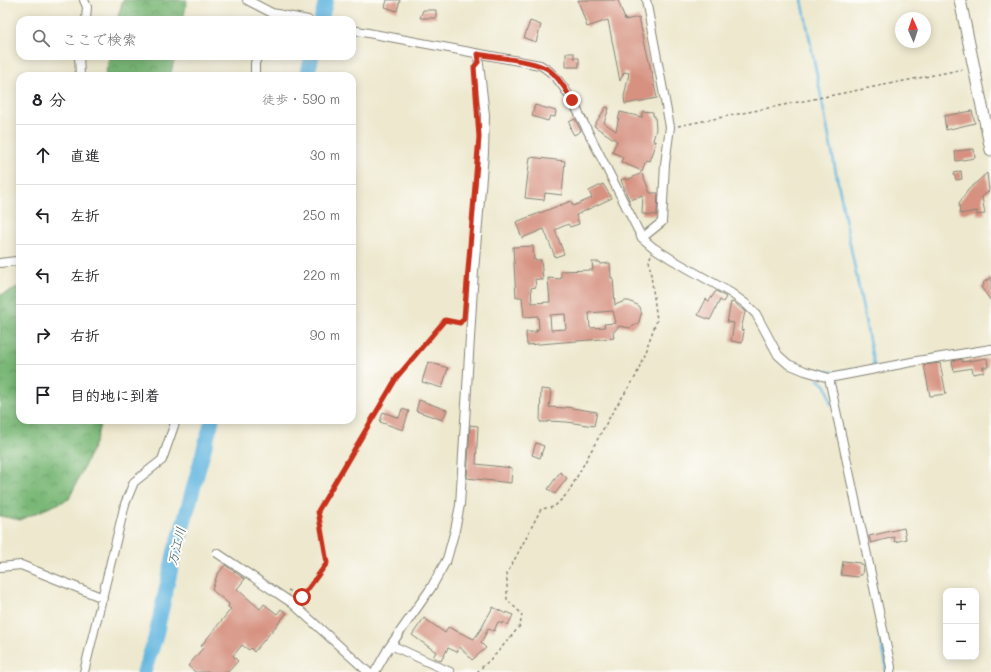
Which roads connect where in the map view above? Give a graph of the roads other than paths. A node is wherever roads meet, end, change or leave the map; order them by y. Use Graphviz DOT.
graph roads {
  1 [pos="84,0"];
  2 [pos="247,0"];
  3 [pos="646,0"];
  4 [pos="960,0"];
  5 [pos="86,16"];
  6 [pos="271,16"];
  7 [pos="292,16"];
  8 [pos="356,31"];
  9 [pos="478,54"];
  10 [pos="79,60"];
  11 [pos="256,60"];
  12 [pos="80,72"];
  13 [pos="255,72"];
  14 [pos="991,150"];
  15 [pos="642,238"];
  16 [pos="16,261"];
  17 [pos="0,263"];
  18 [pos="991,349"];
  19 [pos="829,378"];
  20 [pos="175,424"];
  21 [pos="217,553"];
  22 [pos="0,567"];
  23 [pos="103,598"];
  24 [pos="392,645"];
  25 [pos="84,672"];
  26 [pos="368,672"];
  27 [pos="375,672"];
  28 [pos="450,672"];
  29 [pos="890,672"];
  1 -- 5 [label="street"];
  2 -- 6 [label="street"];
  3 -- 15 [label="street"];
  4 -- 14 [label="main road"];
  6 -- 7 [label="street"];
  8 -- 9 [label="street"];
  9 -- 15 [label="street"];
  9 -- 24 [label="street"];
  10 -- 12 [label="street"];
  11 -- 13 [label="street"];
  15 -- 19 [label="street"];
  16 -- 17 [label="street"];
  18 -- 19 [label="street"];
  19 -- 29 [label="street"];
  20 -- 23 [label="street"];
  21 -- 26 [label="street"];
  22 -- 23 [label="street"];
  23 -- 25 [label="street"];
  24 -- 27 [label="street"];
  24 -- 28 [label="street"];
}
